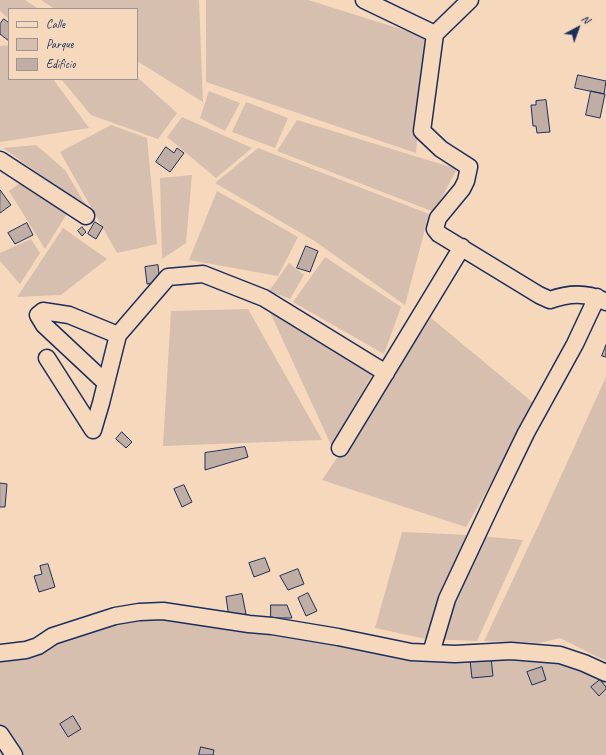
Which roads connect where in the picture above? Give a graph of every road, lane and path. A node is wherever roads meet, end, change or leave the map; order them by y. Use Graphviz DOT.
graph roads {
  1 [pos="364,0"];
  2 [pos="470,0"];
  3 [pos="435,34"];
  4 [pos="0,160"];
  5 [pos="86,216"];
  6 [pos="462,247"];
  7 [pos="601,299"];
  8 [pos="118,335"];
  9 [pos="47,358"];
  10 [pos="386,373"];
  11 [pos="106,384"];
  12 [pos="340,448"];
  13 [pos="0,653"];
  14 [pos="431,653"];
  15 [pos="606,673"];
  16 [pos="0,734"];
  17 [pos="14,755"];
  1 -- 3 [label="street"];
  2 -- 3 [label="street"];
  3 -- 6 [label="street"];
  4 -- 5 [label="street"];
  6 -- 7 [label="street"];
  6 -- 10 [label="street"];
  7 -- 14 [label="street"];
  8 -- 10 [label="street"];
  8 -- 11 [label="street"];
  8 -- 11 [label="street"];
  9 -- 11 [label="street"];
  10 -- 12 [label="street"];
  13 -- 14 [label="street"];
  14 -- 15 [label="street"];
  16 -- 17 [label="street"];
}
